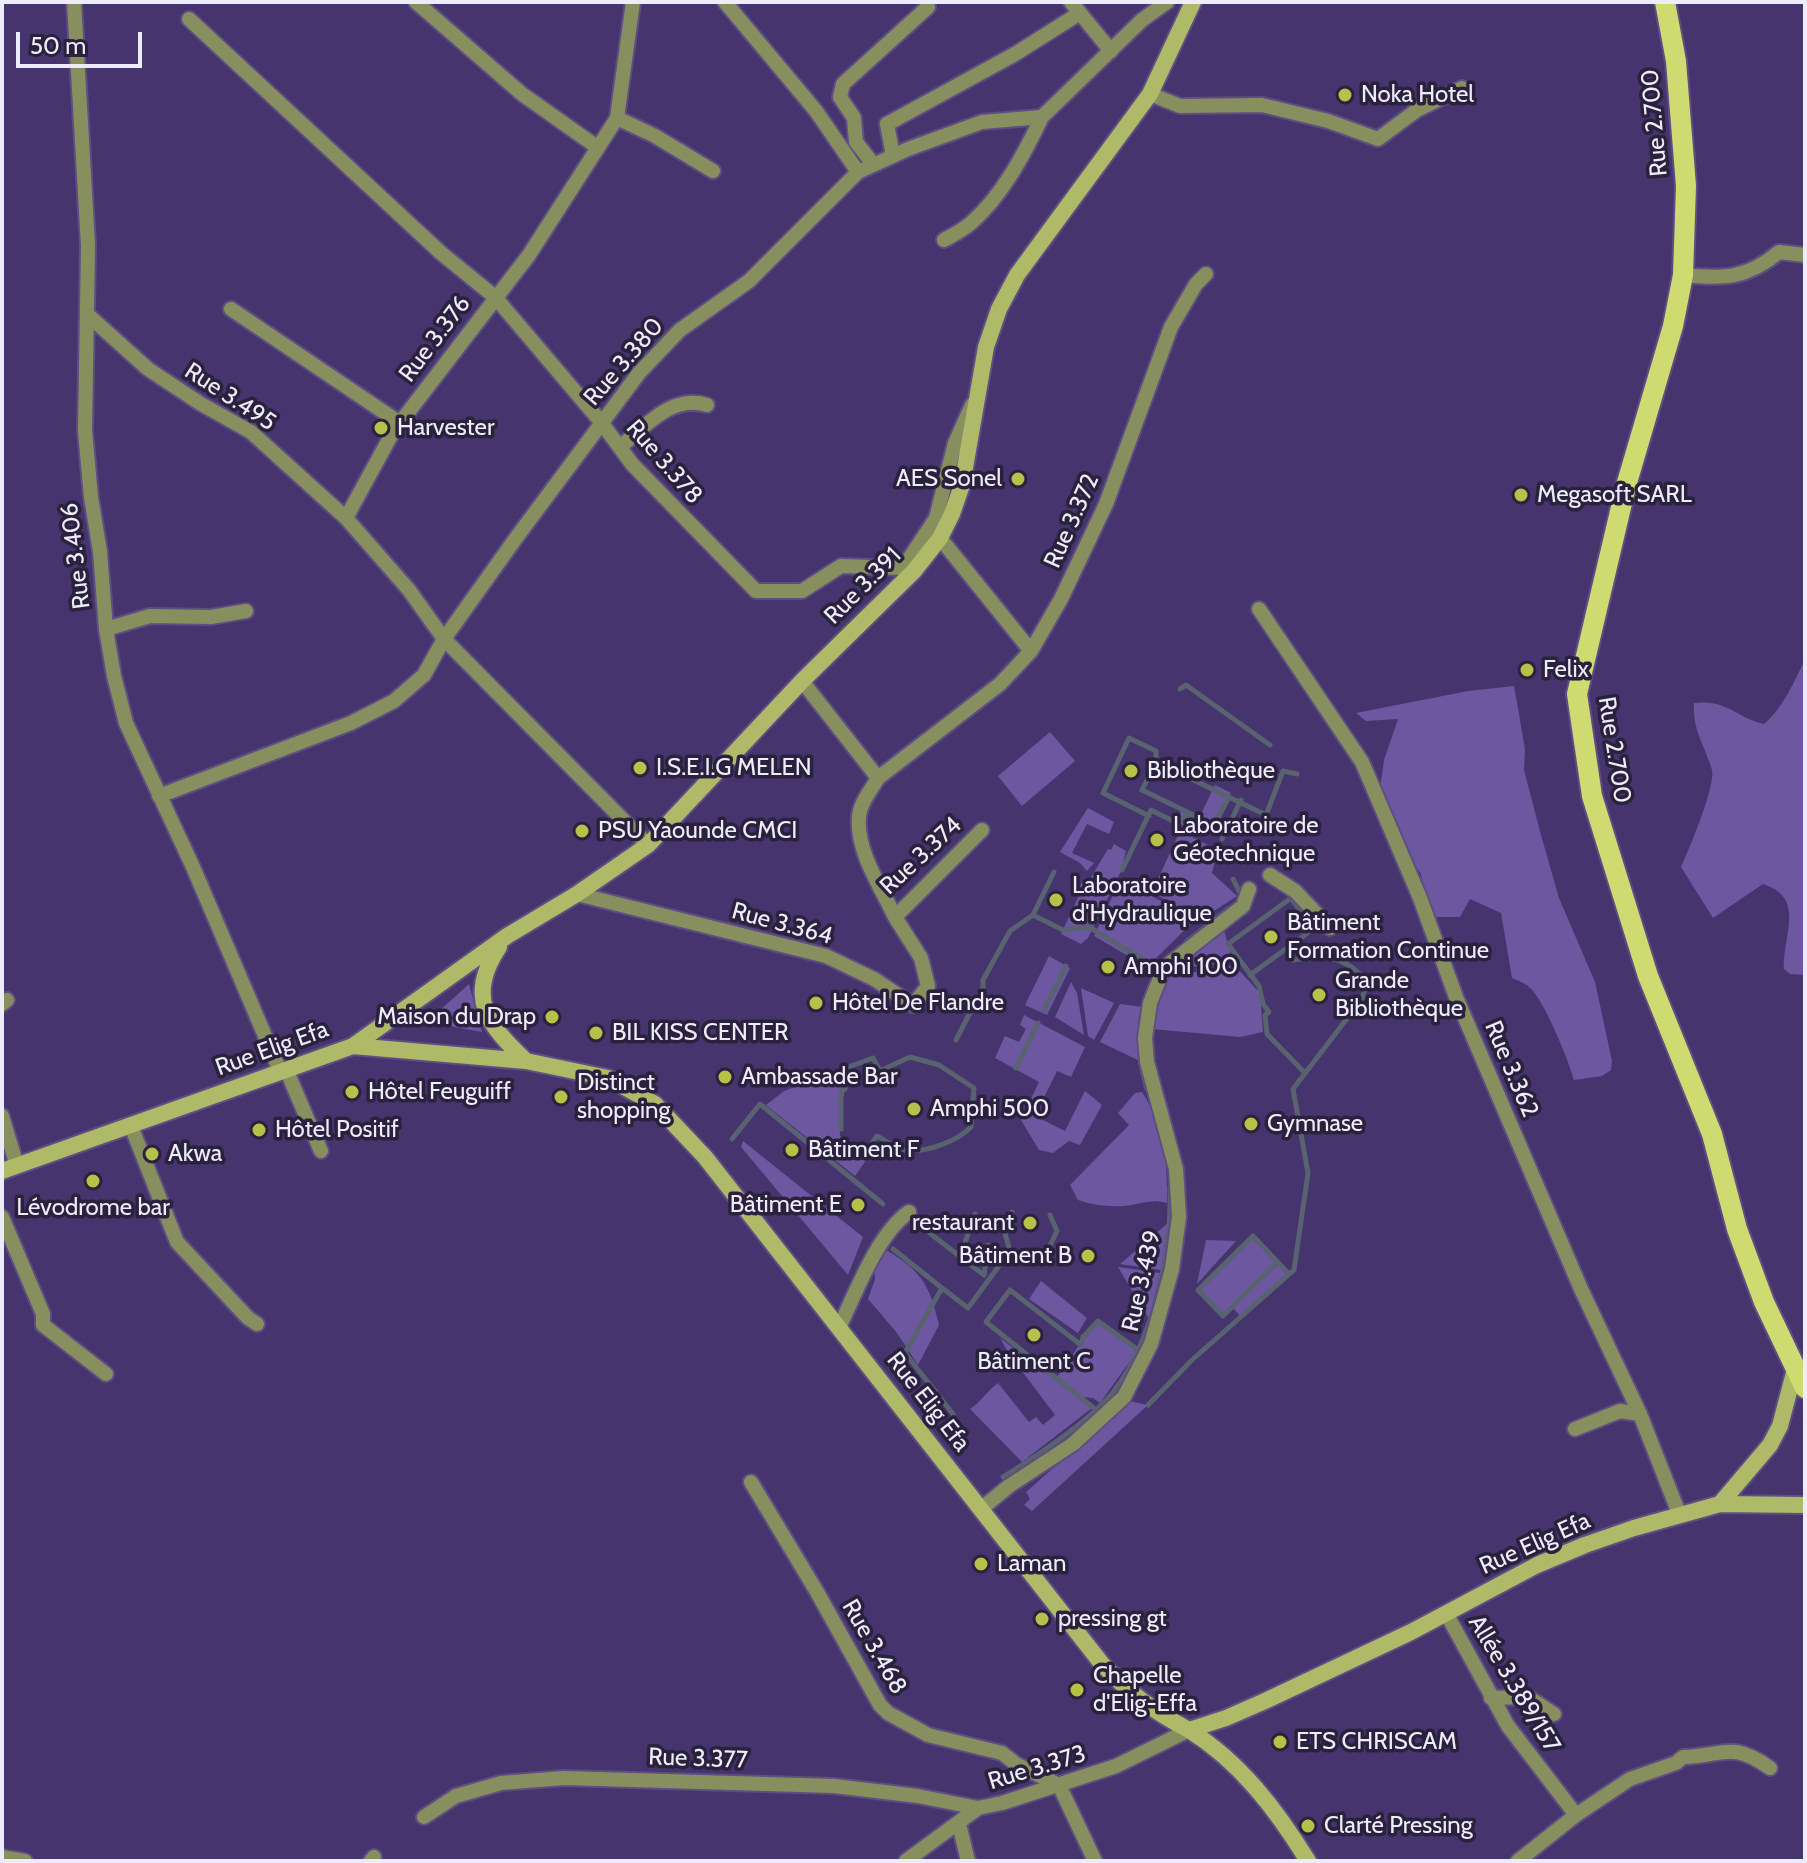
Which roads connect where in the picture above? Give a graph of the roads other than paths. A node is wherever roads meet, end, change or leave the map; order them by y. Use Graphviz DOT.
graph roads {
  1 [pos="74,2"];
  2 [pos="416,2"];
  3 [pos="633,2"];
  4 [pos="725,2"];
  5 [pos="1167,2"];
  6 [pos="1193,2"];
  7 [pos="1665,2"];
  8 [pos="928,7"];
  9 [pos="1076,8"];
  10 [pos="189,19"];
  11 [pos="1111,51"];
  12 [pos="1462,88"];
  13 [pos="1150,94"];
  14 [pos="1042,117"];
  15 [pos="617,118"];
  16 [pos="597,147"];
  17 [pos="893,156"];
  18 [pos="873,164"];
  19 [pos="713,171"];
  20 [pos="858,172"];
  21 [pos="944,240"];
  22 [pos="1805,255"];
  23 [pos="1206,274"];
  24 [pos="1683,275"];
  25 [pos="495,297"];
  26 [pos="231,309"];
  27 [pos="88,315"];
  28 [pos="977,394"];
  29 [pos="707,405"];
  30 [pos="601,422"];
  31 [pos="400,423"];
  32 [pos="620,447"];
  33 [pos="346,518"];
  34 [pos="940,538"];
  35 [pos="1259,609"];
  36 [pos="246,611"];
  37 [pos="106,629"];
  38 [pos="444,639"];
  39 [pos="1031,651"];
  40 [pos="802,681"];
  41 [pos="878,778"];
  42 [pos="159,796"];
  43 [pos="982,830"];
  44 [pos="648,845"];
  45 [pos="1270,875"];
  46 [pos="1249,889"];
  47 [pos="577,894"];
  48 [pos="895,917"];
  49 [pos="1330,928"];
  50 [pos="507,936"];
  51 [pos="353,1046"];
  52 [pos="526,1061"];
  53 [pos="283,1070"];
  54 [pos="2,1116"];
  55 [pos="131,1126"];
  56 [pos="321,1151"];
  57 [pos="10,1168"];
  58 [pos="909,1212"];
  59 [pos="2,1217"];
  60 [pos="257,1324"];
  61 [pos="839,1328"];
  62 [pos="1795,1369"];
  63 [pos="106,1374"];
  64 [pos="1805,1388"];
  65 [pos="1640,1414"];
  66 [pos="1575,1429"];
  67 [pos="751,1482"];
  68 [pos="1720,1504"];
  69 [pos="1805,1505"];
  70 [pos="981,1509"];
  71 [pos="1680,1516"];
  72 [pos="1446,1613"];
  73 [pos="1491,1698"];
  74 [pos="1554,1714"];
  75 [pos="1189,1730"];
  76 [pos="1770,1768"];
  77 [pos="1059,1785"];
  78 [pos="978,1808"];
  79 [pos="1576,1815"];
  80 [pos="424,1817"];
  81 [pos="959,1824"];
  82 [pos="2,1857"];
  83 [pos="25,1861"];
  84 [pos="906,1861"];
  85 [pos="968,1861"];
  86 [pos="1095,1861"];
  87 [pos="1308,1861"];
  88 [pos="1518,1861"];
  1 -- 27 [label="street, Rue 3.406"];
  2 -- 16 [label="street"];
  3 -- 15 [label="street, Rue 3.376"];
  4 -- 20 [label="street"];
  5 -- 11 [label="street"];
  6 -- 13 [label="main road, Rue 3.391"];
  7 -- 24 [label="main road, Rue 2.700"];
  8 -- 18 [label="street"];
  9 -- 11 [label="street"];
  9 -- 17 [label="street"];
  10 -- 25 [label="street, Rue 3.378"];
  11 -- 14 [label="street"];
  12 -- 13 [label="street"];
  13 -- 28 [label="main road, Rue 3.391"];
  14 -- 17 [label="street, Rue 3.380"];
  14 -- 21 [label="street"];
  15 -- 16 [label="street, Rue 3.376"];
  15 -- 19 [label="street"];
  16 -- 25 [label="street, Rue 3.376"];
  17 -- 18 [label="street, Rue 3.380"];
  18 -- 20 [label="street, Rue 3.380"];
  20 -- 30 [label="street, Rue 3.380"];
  22 -- 24 [label="street"];
  23 -- 39 [label="street, Rue 3.372"];
  24 -- 62 [label="main road, Rue 2.700"];
  25 -- 30 [label="street, Rue 3.378"];
  25 -- 31 [label="street, Rue 3.376"];
  26 -- 31 [label="street"];
  27 -- 33 [label="street, Rue 3.495"];
  27 -- 37 [label="street, Rue 3.406"];
  28 -- 32 [label="street, Rue 3.378"];
  28 -- 34 [label="main road, Rue 3.391"];
  29 -- 32 [label="street"];
  30 -- 32 [label="street, Rue 3.378"];
  30 -- 38 [label="street, Rue 3.380"];
  31 -- 33 [label="street, Rue 3.376"];
  33 -- 38 [label="street"];
  34 -- 39 [label="street"];
  34 -- 40 [label="main road, Rue 3.391"];
  35 -- 65 [label="street, Rue 3.362"];
  36 -- 37 [label="street"];
  37 -- 42 [label="street, Rue 3.406"];
  38 -- 42 [label="street, Rue 3.380"];
  38 -- 44 [label="street"];
  39 -- 41 [label="street, Rue 3.374"];
  40 -- 41 [label="street"];
  40 -- 44 [label="main road, Rue 3.391"];
  41 -- 48 [label="street, Rue 3.374"];
  42 -- 53 [label="street, Rue 3.406"];
  43 -- 48 [label="street, Rue 3.374"];
  44 -- 47 [label="main road, Rue 3.391"];
  45 -- 49 [label="street"];
  46 -- 70 [label="street, Rue 3.439"];
  47 -- 48 [label="street, Rue 3.364"];
  47 -- 50 [label="main road, Rue 3.391"];
  50 -- 51 [label="main road, Rue 3.391"];
  50 -- 52 [label="main road"];
  51 -- 52 [label="main road, Rue Elig Efa"];
  51 -- 53 [label="main road, Rue Elig Efa"];
  52 -- 61 [label="main road, Rue Elig Efa"];
  53 -- 55 [label="main road, Rue Elig Efa"];
  53 -- 56 [label="street, Rue 3.406"];
  54 -- 57 [label="street"];
  55 -- 57 [label="main road, Rue Elig Efa"];
  55 -- 60 [label="street"];
  58 -- 61 [label="street"];
  59 -- 63 [label="street"];
  61 -- 70 [label="main road, Rue Elig Efa"];
  62 -- 64 [label="main road, Rue 2.700"];
  62 -- 68 [label="main road"];
  65 -- 66 [label="street"];
  65 -- 71 [label="street, Rue 3.362"];
  67 -- 77 [label="street, Rue 3.468"];
  68 -- 69 [label="main road, Rue Elig Efa"];
  68 -- 71 [label="main road, Rue Elig Efa"];
  70 -- 75 [label="main road, Rue Elig Efa"];
  71 -- 72 [label="main road, Rue Elig Efa"];
  72 -- 73 [label="street, Allée 3.389/157"];
  72 -- 75 [label="main road, Rue Elig Efa"];
  73 -- 74 [label="street"];
  73 -- 79 [label="street, Allée 3.389/157"];
  75 -- 77 [label="street, Rue 3.373"];
  75 -- 87 [label="main road"];
  76 -- 79 [label="street"];
  77 -- 78 [label="street, Rue 3.373"];
  77 -- 86 [label="street"];
  78 -- 80 [label="street, Rue 3.377"];
  78 -- 81 [label="street, Rue 3.373"];
  79 -- 88 [label="street"];
  81 -- 84 [label="street, Rue 3.373"];
  81 -- 85 [label="street"];
  82 -- 83 [label="street"];
}
